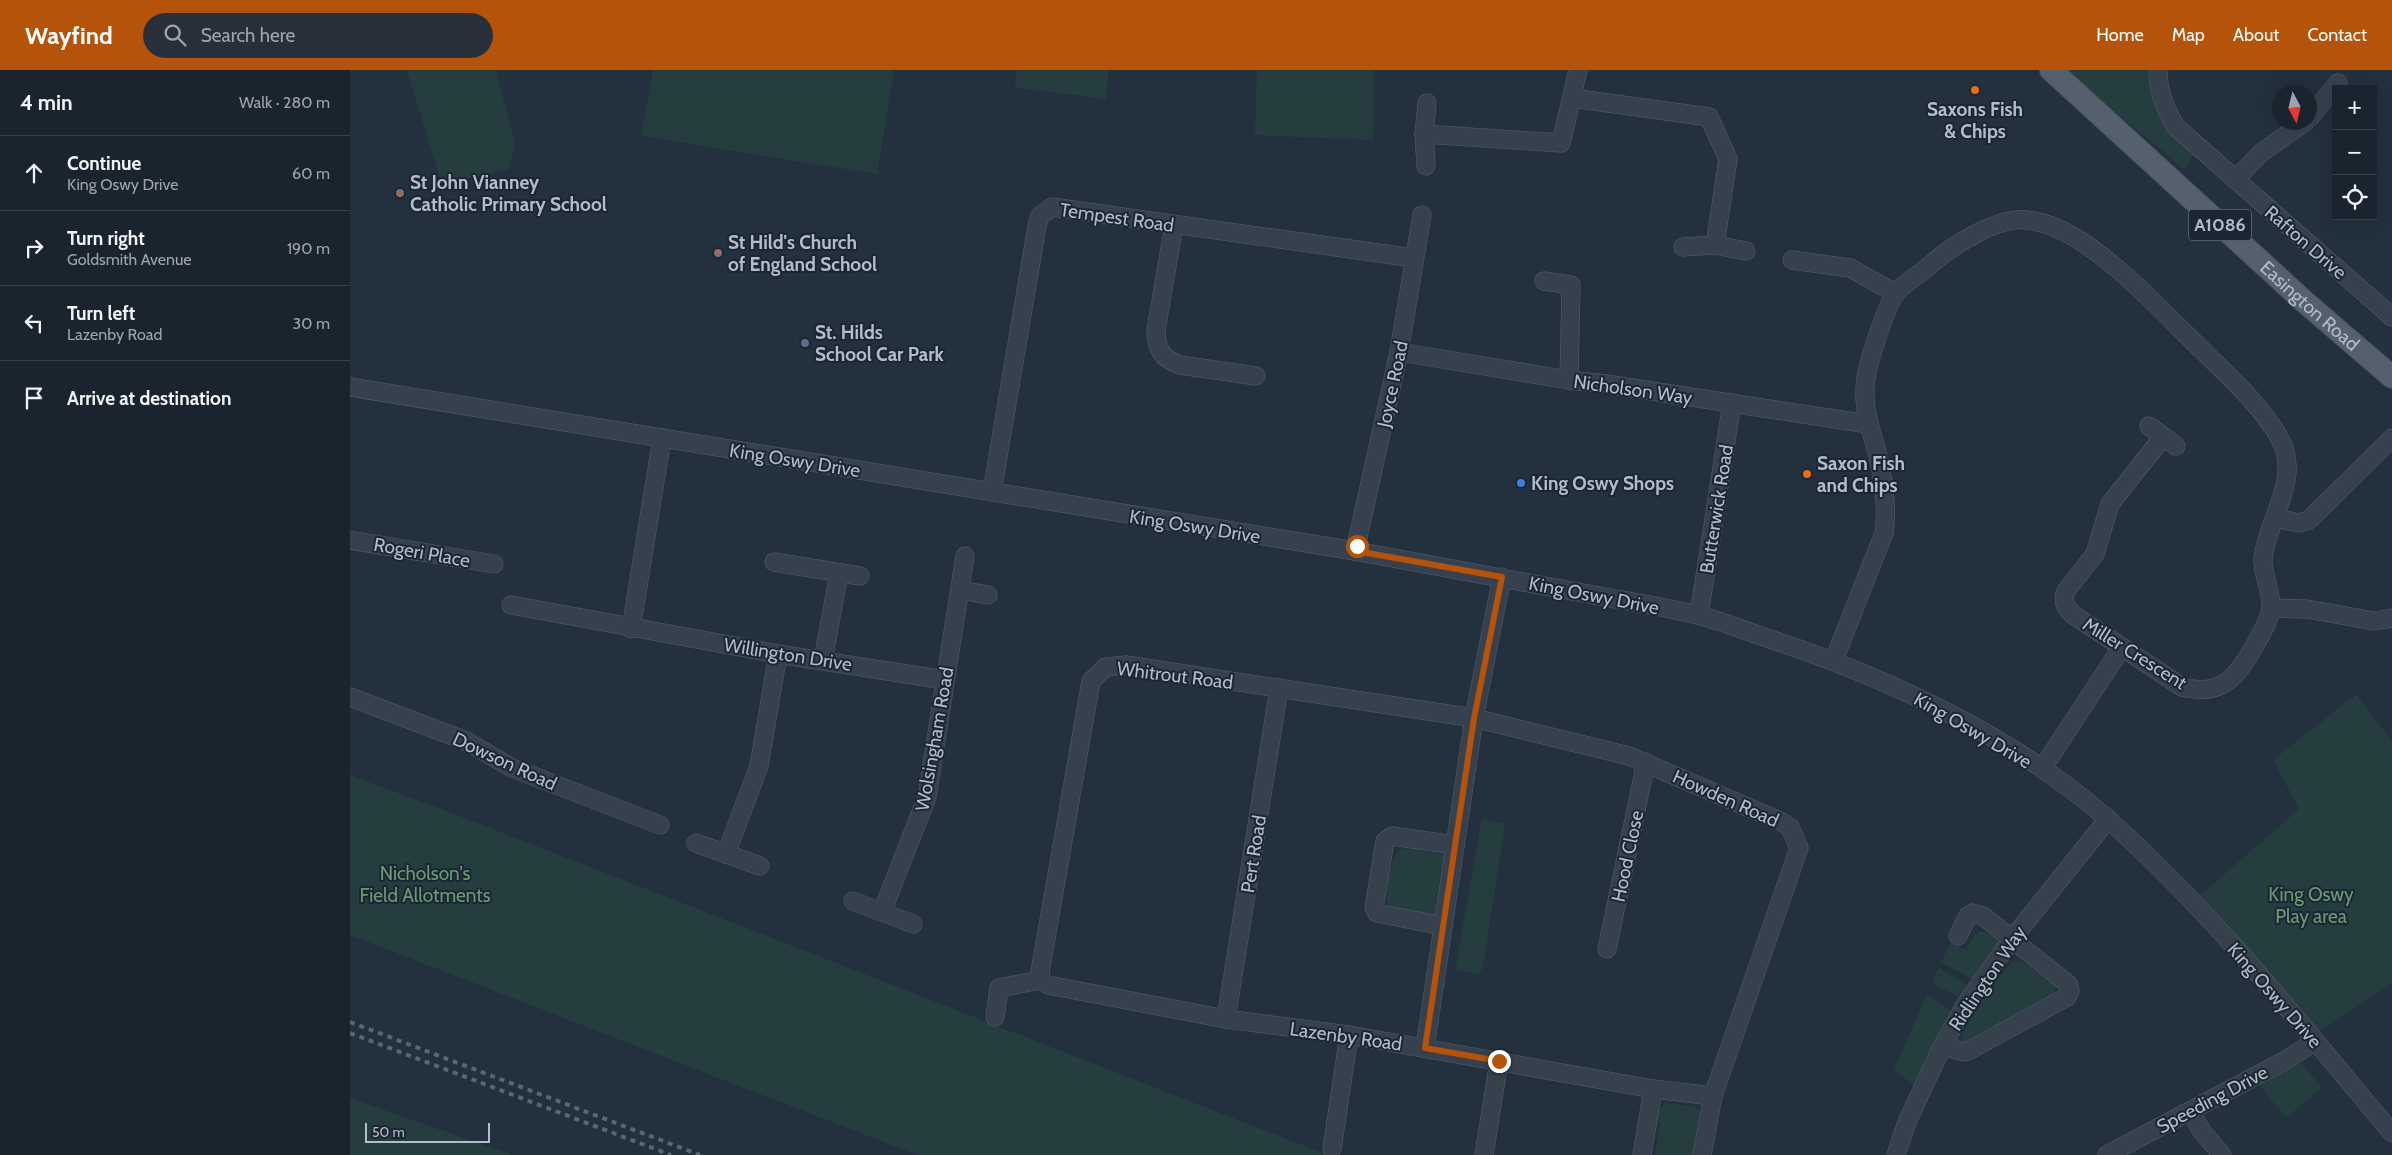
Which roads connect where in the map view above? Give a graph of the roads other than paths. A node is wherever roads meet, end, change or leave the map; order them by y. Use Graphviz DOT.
graph roads {
  1 [pos="1578,70"];
  2 [pos="2050,70"];
  3 [pos="2158,70"];
  4 [pos="2338,83"];
  5 [pos="1572,98"];
  6 [pos="1427,103"];
  7 [pos="2317,108"];
  8 [pos="2294,130"];
  9 [pos="1424,134"];
  10 [pos="1426,166"];
  11 [pos="2235,180"];
  12 [pos="1422,215"];
  13 [pos="1174,225"];
  14 [pos="1715,245"];
  15 [pos="1683,248"];
  16 [pos="1746,251"];
  17 [pos="1414,258"];
  18 [pos="1792,260"];
  19 [pos="1544,280"];
  20 [pos="1895,293"];
  21 [pos="2392,317"];
  22 [pos="1400,352"];
  23 [pos="1256,376"];
  24 [pos="2392,377"];
  25 [pos="1569,380"];
  26 [pos="350,388"];
  27 [pos="1732,403"];
  28 [pos="1868,424"];
  29 [pos="2163,436"];
  30 [pos="662,438"];
  31 [pos="2392,438"];
  32 [pos="992,492"];
  33 [pos="2275,518"];
  34 [pos="350,540"];
  35 [pos="1356,551"];
  36 [pos="965,556"];
  37 [pos="774,562"];
  38 [pos="494,564"];
  39 [pos="839,573"];
  40 [pos="860,576"];
  41 [pos="1502,577"];
  42 [pos="960,590"];
  43 [pos="988,595"];
  44 [pos="511,605"];
  45 [pos="2271,608"];
  46 [pos="1699,615"];
  47 [pos="2392,618"];
  48 [pos="631,629"];
  49 [pos="2122,647"];
  50 [pos="778,654"];
  51 [pos="823,660"];
  52 [pos="1834,660"];
  53 [pos="945,680"];
  54 [pos="1279,688"];
  55 [pos="350,696"];
  56 [pos="1474,718"];
  57 [pos="1646,762"];
  58 [pos="2042,769"];
  59 [pos="2108,820"];
  60 [pos="660,825"];
  61 [pos="696,843"];
  62 [pos="1456,845"];
  63 [pos="726,854"];
  64 [pos="760,866"];
  65 [pos="853,901"];
  66 [pos="882,912"];
  67 [pos="913,924"];
  68 [pos="1443,926"];
  69 [pos="1958,936"];
  70 [pos="2012,938"];
  71 [pos="1608,949"];
  72 [pos="1040,980"];
  73 [pos="995,1017"];
  74 [pos="1226,1019"];
  75 [pos="1350,1035"];
  76 [pos="2315,1041"];
  77 [pos="1943,1046"];
  78 [pos="1425,1048"];
  79 [pos="1499,1061"];
  80 [pos="1653,1089"];
  81 [pos="1713,1096"];
  82 [pos="2190,1111"];
  83 [pos="2392,1134"];
  84 [pos="1332,1149"];
  85 [pos="1484,1155"];
  86 [pos="1642,1155"];
  87 [pos="1702,1155"];
  88 [pos="1896,1155"];
  89 [pos="2107,1155"];
  90 [pos="2222,1155"];
  1 -- 5 [label="street"];
  2 -- 24 [label="main road, Easington Road / A1086"];
  3 -- 11 [label="street, Rafton Drive"];
  4 -- 7 [label="street"];
  5 -- 9 [label="street"];
  5 -- 14 [label="street"];
  6 -- 9 [label="street"];
  8 -- 11 [label="street"];
  9 -- 10 [label="street"];
  11 -- 21 [label="street, Rafton Drive"];
  12 -- 17 [label="street, Joyce Road"];
  13 -- 17 [label="street, Tempest Road"];
  13 -- 23 [label="street"];
  13 -- 32 [label="street, Tempest Road"];
  14 -- 15 [label="street"];
  14 -- 16 [label="street"];
  17 -- 22 [label="street, Joyce Road"];
  18 -- 20 [label="street"];
  19 -- 25 [label="street"];
  20 -- 28 [label="street"];
  20 -- 33 [label="street, Miller Crescent"];
  22 -- 25 [label="street, Nicholson Way"];
  22 -- 35 [label="street, Joyce Road"];
  25 -- 27 [label="street, Nicholson Way"];
  26 -- 30 [label="street, King Oswy Drive"];
  27 -- 28 [label="street, Nicholson Way"];
  27 -- 46 [label="street, Butterwick Road"];
  28 -- 52 [label="street"];
  29 -- 49 [label="street, Miller Crescent"];
  30 -- 32 [label="street, King Oswy Drive"];
  30 -- 48 [label="street"];
  31 -- 33 [label="street"];
  32 -- 35 [label="street, King Oswy Drive"];
  33 -- 45 [label="street, Miller Crescent"];
  34 -- 38 [label="street, Rogeri Place"];
  35 -- 41 [label="street, King Oswy Drive"];
  36 -- 42 [label="street, Wolsingham Road"];
  37 -- 39 [label="street"];
  39 -- 40 [label="street"];
  39 -- 51 [label="street"];
  41 -- 46 [label="street, King Oswy Drive"];
  41 -- 56 [label="street"];
  42 -- 43 [label="street"];
  42 -- 53 [label="street, Wolsingham Road"];
  44 -- 48 [label="street, Willington Drive"];
  45 -- 47 [label="street"];
  45 -- 49 [label="street, Miller Crescent"];
  46 -- 52 [label="street, King Oswy Drive"];
  48 -- 50 [label="street, Willington Drive"];
  49 -- 58 [label="street"];
  50 -- 51 [label="street, Willington Drive"];
  50 -- 63 [label="street"];
  51 -- 53 [label="street, Willington Drive"];
  52 -- 58 [label="street, King Oswy Drive"];
  53 -- 66 [label="street, Wolsingham Road"];
  54 -- 56 [label="street, Whitrout Road"];
  54 -- 72 [label="street, Whitrout Road"];
  54 -- 74 [label="street, Pert Road"];
  55 -- 60 [label="street, Dowson Road"];
  56 -- 57 [label="street, Howden Road"];
  56 -- 62 [label="street"];
  57 -- 71 [label="street, Hood Close"];
  57 -- 81 [label="street, Howden Road"];
  58 -- 59 [label="street, King Oswy Drive"];
  59 -- 70 [label="street, Ridlington Way"];
  59 -- 76 [label="street, King Oswy Drive"];
  61 -- 63 [label="street"];
  62 -- 68 [label="street"];
  62 -- 68 [label="street"];
  63 -- 64 [label="street"];
  65 -- 66 [label="street"];
  66 -- 67 [label="street"];
  68 -- 78 [label="street"];
  69 -- 70 [label="street"];
  70 -- 77 [label="street, Ridlington Way"];
  70 -- 77 [label="street"];
  72 -- 73 [label="street"];
  72 -- 74 [label="street, Lazenby Road"];
  74 -- 75 [label="street, Lazenby Road"];
  75 -- 78 [label="street, Lazenby Road"];
  75 -- 84 [label="street"];
  76 -- 82 [label="street, Speeding Drive"];
  76 -- 83 [label="street, King Oswy Drive"];
  77 -- 88 [label="street, Ridlington Way"];
  78 -- 79 [label="street, Lazenby Road"];
  79 -- 80 [label="street, Lazenby Road"];
  79 -- 85 [label="street"];
  80 -- 81 [label="street, Lazenby Road"];
  80 -- 86 [label="street"];
  81 -- 87 [label="street, Howden Road"];
  82 -- 89 [label="street, Speeding Drive"];
  82 -- 90 [label="street"];
}
